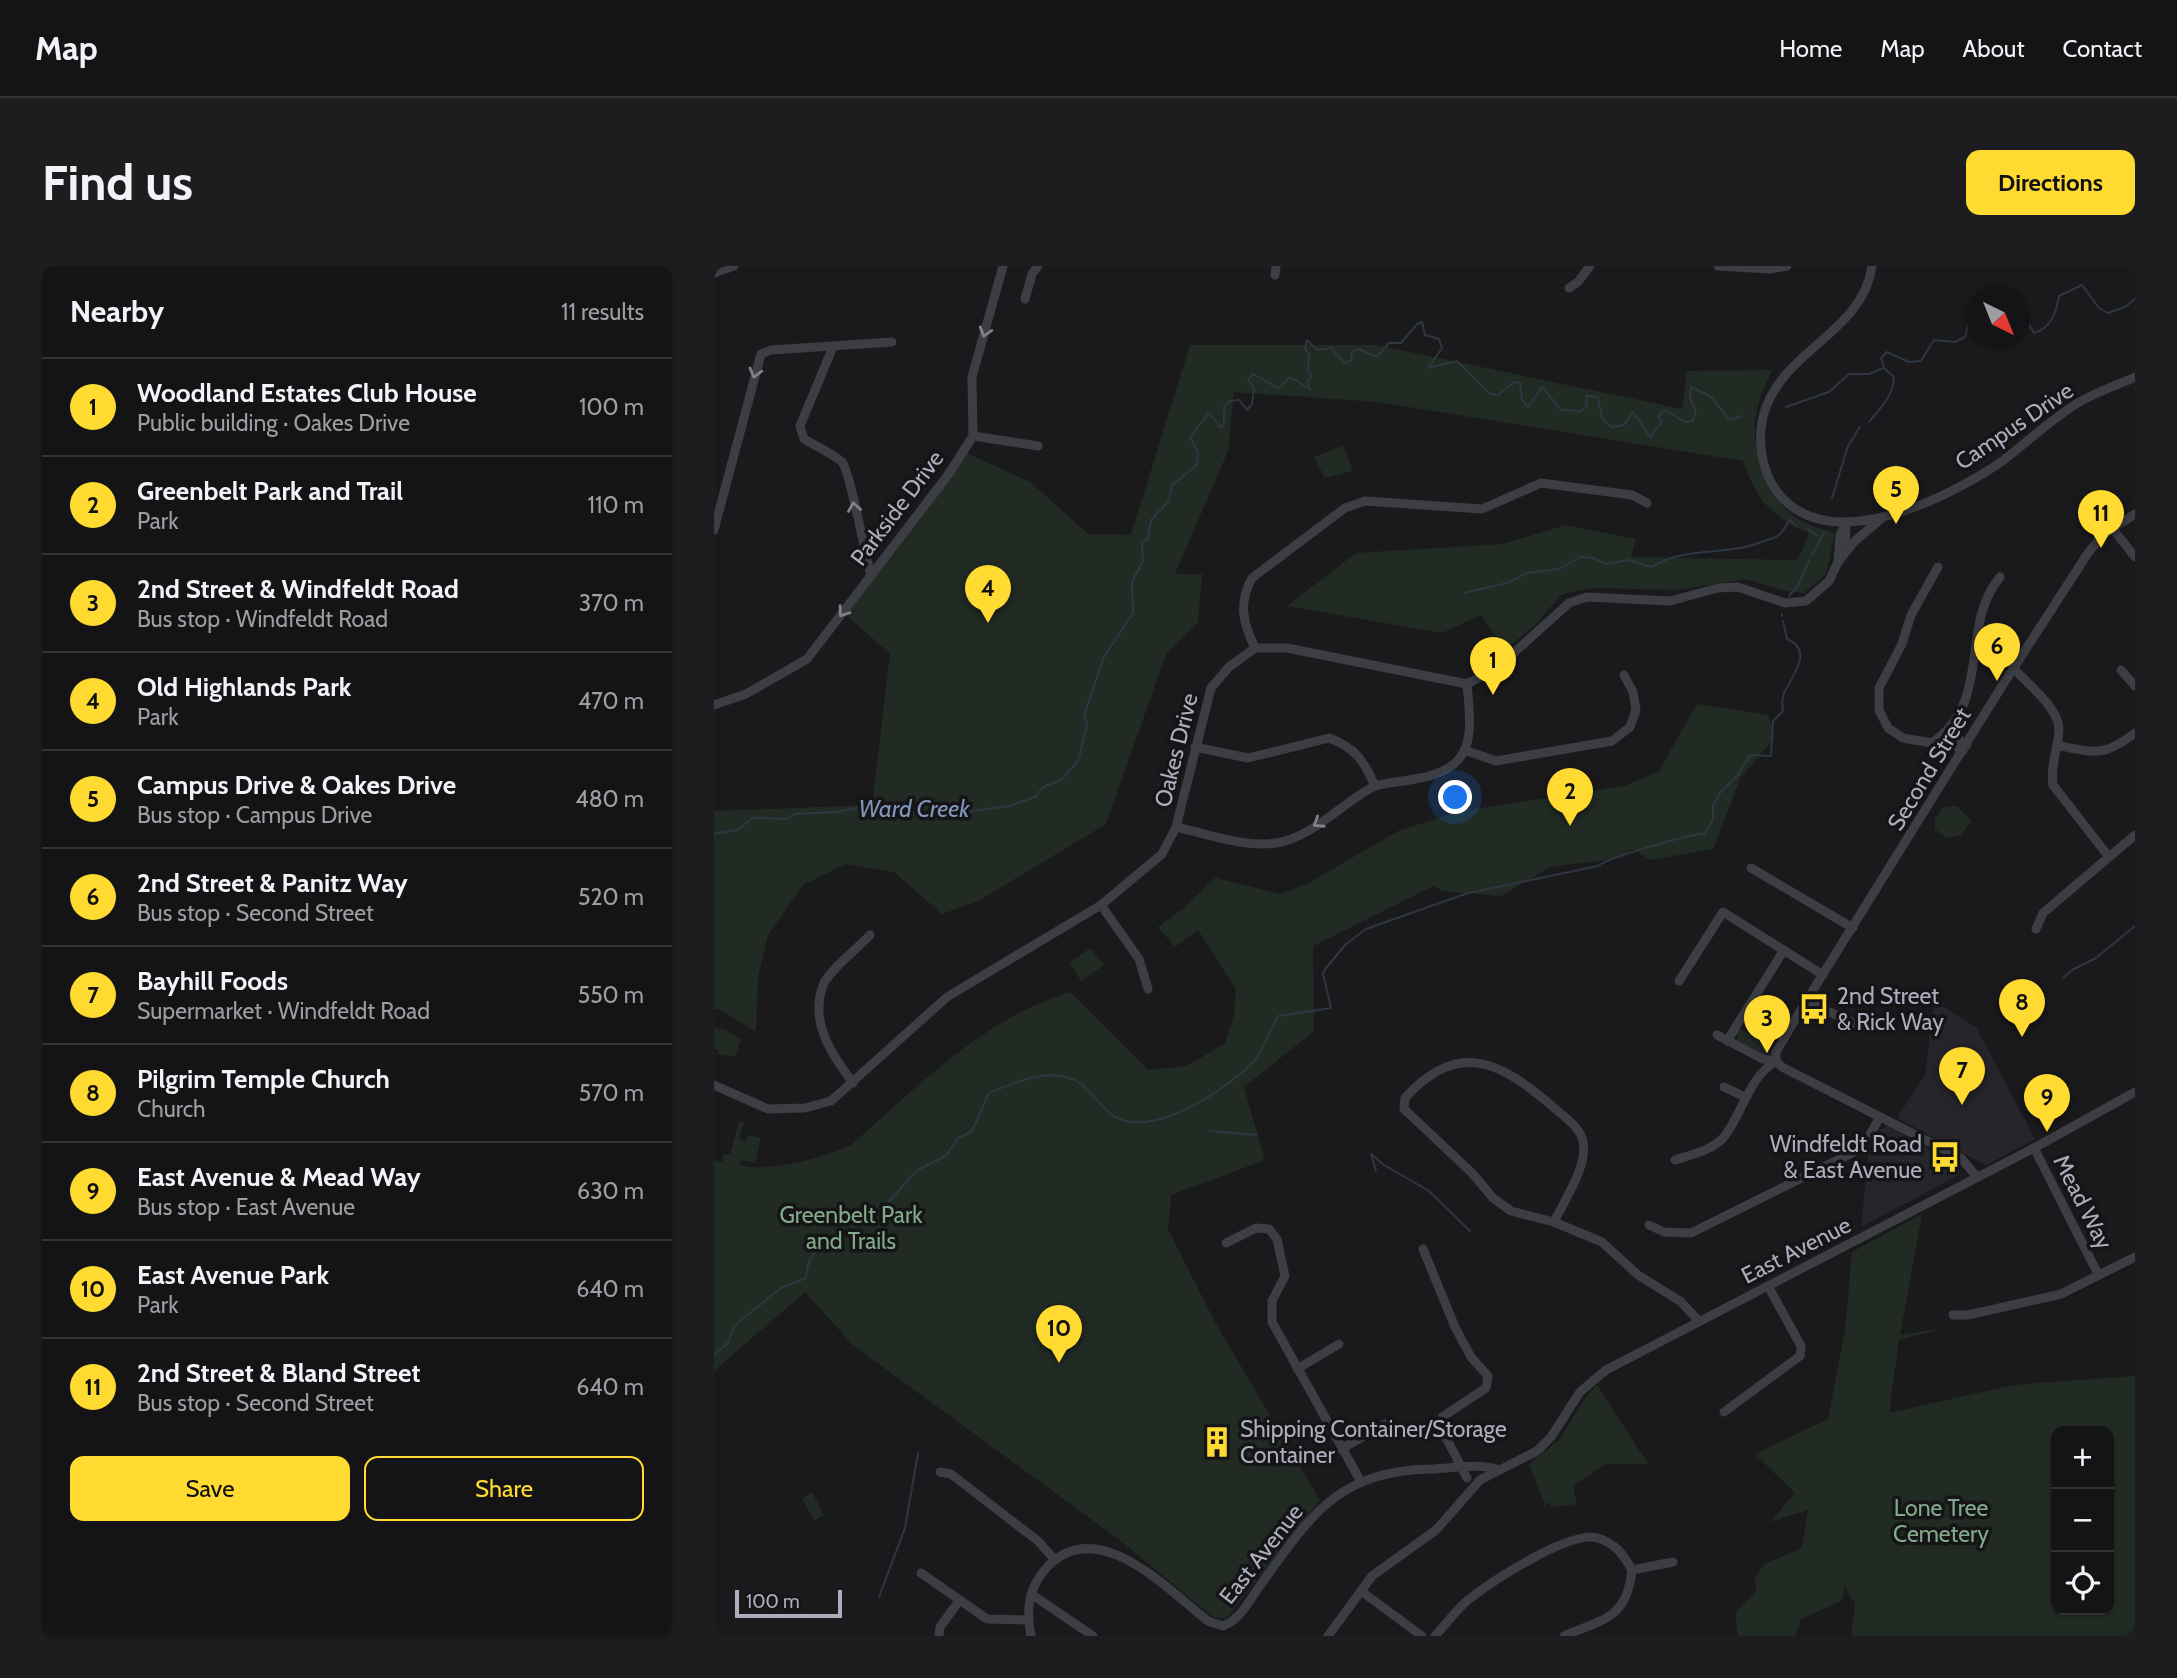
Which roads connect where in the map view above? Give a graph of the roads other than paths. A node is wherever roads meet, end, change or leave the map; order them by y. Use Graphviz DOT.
graph roads {
  1 [pos="734,266"];
  2 [pos="1003,266"];
  3 [pos="1038,266"];
  4 [pos="1590,266"];
  5 [pos="1718,266"];
  6 [pos="1787,266"];
  7 [pos="1872,266"];
  8 [pos="714,273"];
  9 [pos="1569,288"];
  10 [pos="1025,299"];
  11 [pos="892,342"];
  12 [pos="833,347"];
  13 [pos="2135,377"];
  14 [pos="973,436"];
  15 [pos="1038,446"];
  16 [pos="1647,503"];
  17 [pos="2135,514"];
  18 [pos="1883,517"];
  19 [pos="1846,523"];
  20 [pos="2112,528"];
  21 [pos="714,530"];
  22 [pos="1845,553"];
  23 [pos="2135,557"];
  24 [pos="1838,562"];
  25 [pos="1938,567"];
  26 [pos="870,573"];
  27 [pos="2000,577"];
  28 [pos="1255,648"];
  29 [pos="2013,668"];
  30 [pos="2121,670"];
  31 [pos="1624,675"];
  32 [pos="1467,684"];
  33 [pos="2135,686"];
  34 [pos="714,705"];
  35 [pos="2135,733"];
  36 [pos="1944,735"];
  37 [pos="2057,745"];
  38 [pos="1195,747"];
  39 [pos="1965,748"];
  40 [pos="1467,751"];
  41 [pos="1375,786"];
  42 [pos="1176,827"];
  43 [pos="2135,835"];
  44 [pos="2109,856"];
  45 [pos="1751,868"];
  46 [pos="1101,905"];
  47 [pos="1853,928"];
  48 [pos="2036,929"];
  49 [pos="870,935"];
  50 [pos="1784,950"];
  51 [pos="1824,975"];
  52 [pos="1679,981"];
  53 [pos="1149,989"];
  54 [pos="1806,1002"];
  55 [pos="1864,1028"];
  56 [pos="1717,1035"];
  57 [pos="1727,1041"];
  58 [pos="1776,1061"];
  59 [pos="853,1083"];
  60 [pos="714,1085"];
  61 [pos="1724,1087"];
  62 [pos="2135,1092"];
  63 [pos="1745,1097"];
  64 [pos="1880,1117"];
  65 [pos="2034,1148"];
  66 [pos="1675,1160"];
  67 [pos="1977,1177"];
  68 [pos="1555,1222"];
  69 [pos="1649,1224"];
  70 [pos="1226,1243"];
  71 [pos="1423,1249"];
  72 [pos="2135,1257"];
  73 [pos="2098,1274"];
  74 [pos="1768,1286"];
  75 [pos="1953,1315"];
  76 [pos="1699,1321"];
  77 [pos="1339,1344"];
  78 [pos="1297,1369"];
  79 [pos="1724,1412"];
  80 [pos="1385,1424"];
  81 [pos="1341,1449"];
  82 [pos="1462,1466"];
  83 [pos="1446,1469"];
  84 [pos="1500,1470"];
  85 [pos="940,1472"];
  86 [pos="1467,1478"];
  87 [pos="1360,1480"];
  88 [pos="1469,1489"];
  89 [pos="1055,1560"];
  90 [pos="1673,1562"];
  91 [pos="1632,1570"];
  92 [pos="921,1573"];
  93 [pos="1361,1591"];
  94 [pos="1031,1594"];
  95 [pos="959,1601"];
  96 [pos="1028,1620"];
  97 [pos="939,1636"];
  98 [pos="1031,1636"];
  99 [pos="1093,1636"];
  100 [pos="1328,1636"];
  101 [pos="1422,1636"];
  102 [pos="1435,1636"];
  103 [pos="1564,1636"];
  1 -- 8 [label="street"];
  2 -- 14 [label="street, one-way"];
  3 -- 10 [label="street"];
  4 -- 9 [label="street"];
  5 -- 6 [label="street"];
  7 -- 19 [label="street, Campus Drive"];
  11 -- 12 [label="street"];
  12 -- 21 [label="street, one-way"];
  26 -- 12 [label="street, one-way"];
  13 -- 18 [label="street, Campus Drive"];
  14 -- 15 [label="street"];
  14 -- 26 [label="street, Parkside Drive"];
  16 -- 28 [label="street"];
  17 -- 20 [label="street, Second Street"];
  18 -- 19 [label="street, Campus Drive"];
  18 -- 22 [label="street"];
  19 -- 22 [label="street"];
  19 -- 24 [label="street"];
  20 -- 23 [label="street"];
  20 -- 29 [label="street, Second Street"];
  22 -- 24 [label="street"];
  24 -- 32 [label="street"];
  25 -- 36 [label="street"];
  26 -- 34 [label="street, Parkside Drive, one-way"];
  27 -- 36 [label="street"];
  28 -- 32 [label="street"];
  28 -- 38 [label="street, Oakes Drive"];
  29 -- 37 [label="street"];
  29 -- 39 [label="street, Second Street"];
  30 -- 33 [label="street"];
  31 -- 40 [label="street"];
  32 -- 40 [label="street"];
  35 -- 37 [label="street"];
  36 -- 39 [label="street"];
  37 -- 44 [label="street"];
  38 -- 41 [label="street"];
  38 -- 42 [label="street, Oakes Drive"];
  39 -- 47 [label="street, Second Street"];
  40 -- 41 [label="street"];
  41 -- 42 [label="street, one-way"];
  42 -- 46 [label="street, Oakes Drive"];
  43 -- 44 [label="street"];
  44 -- 48 [label="street"];
  45 -- 47 [label="street"];
  46 -- 53 [label="street"];
  46 -- 59 [label="street, Oakes Drive"];
  47 -- 51 [label="street, Second Street"];
  49 -- 59 [label="street"];
  50 -- 51 [label="street"];
  50 -- 52 [label="street"];
  50 -- 57 [label="street"];
  51 -- 54 [label="street, Second Street"];
  54 -- 55 [label="street"];
  54 -- 58 [label="street, Second Street"];
  56 -- 57 [label="street"];
  57 -- 58 [label="street"];
  58 -- 63 [label="street, Second Street"];
  58 -- 64 [label="street"];
  59 -- 60 [label="street, Oakes Drive"];
  61 -- 63 [label="street"];
  62 -- 65 [label="street, East Avenue"];
  63 -- 66 [label="street, Second Street"];
  64 -- 67 [label="street"];
  64 -- 69 [label="street"];
  65 -- 67 [label="street, East Avenue"];
  65 -- 73 [label="street, Mead Way"];
  67 -- 74 [label="street, East Avenue"];
  68 -- 68 [label="street"];
  68 -- 76 [label="street"];
  70 -- 78 [label="street"];
  71 -- 82 [label="street"];
  72 -- 73 [label="street"];
  73 -- 75 [label="street"];
  74 -- 76 [label="street, East Avenue"];
  74 -- 79 [label="street"];
  76 -- 84 [label="street, East Avenue"];
  77 -- 78 [label="street"];
  78 -- 81 [label="street"];
  80 -- 81 [label="street"];
  81 -- 87 [label="street"];
  82 -- 83 [label="street, East Avenue"];
  82 -- 84 [label="street, East Avenue"];
  82 -- 86 [label="street"];
  83 -- 86 [label="street, East Avenue"];
  83 -- 87 [label="street, East Avenue"];
  84 -- 88 [label="street, East Avenue"];
  85 -- 89 [label="street"];
  86 -- 88 [label="street"];
  87 -- 89 [label="street, East Avenue"];
  88 -- 93 [label="street, East Avenue"];
  89 -- 94 [label="street"];
  90 -- 91 [label="street"];
  91 -- 102 [label="street"];
  91 -- 103 [label="street"];
  92 -- 95 [label="street"];
  93 -- 100 [label="street, East Avenue"];
  93 -- 101 [label="street"];
  94 -- 96 [label="street"];
  94 -- 99 [label="street"];
  95 -- 96 [label="street"];
  95 -- 97 [label="street"];
  96 -- 98 [label="street"];
}
